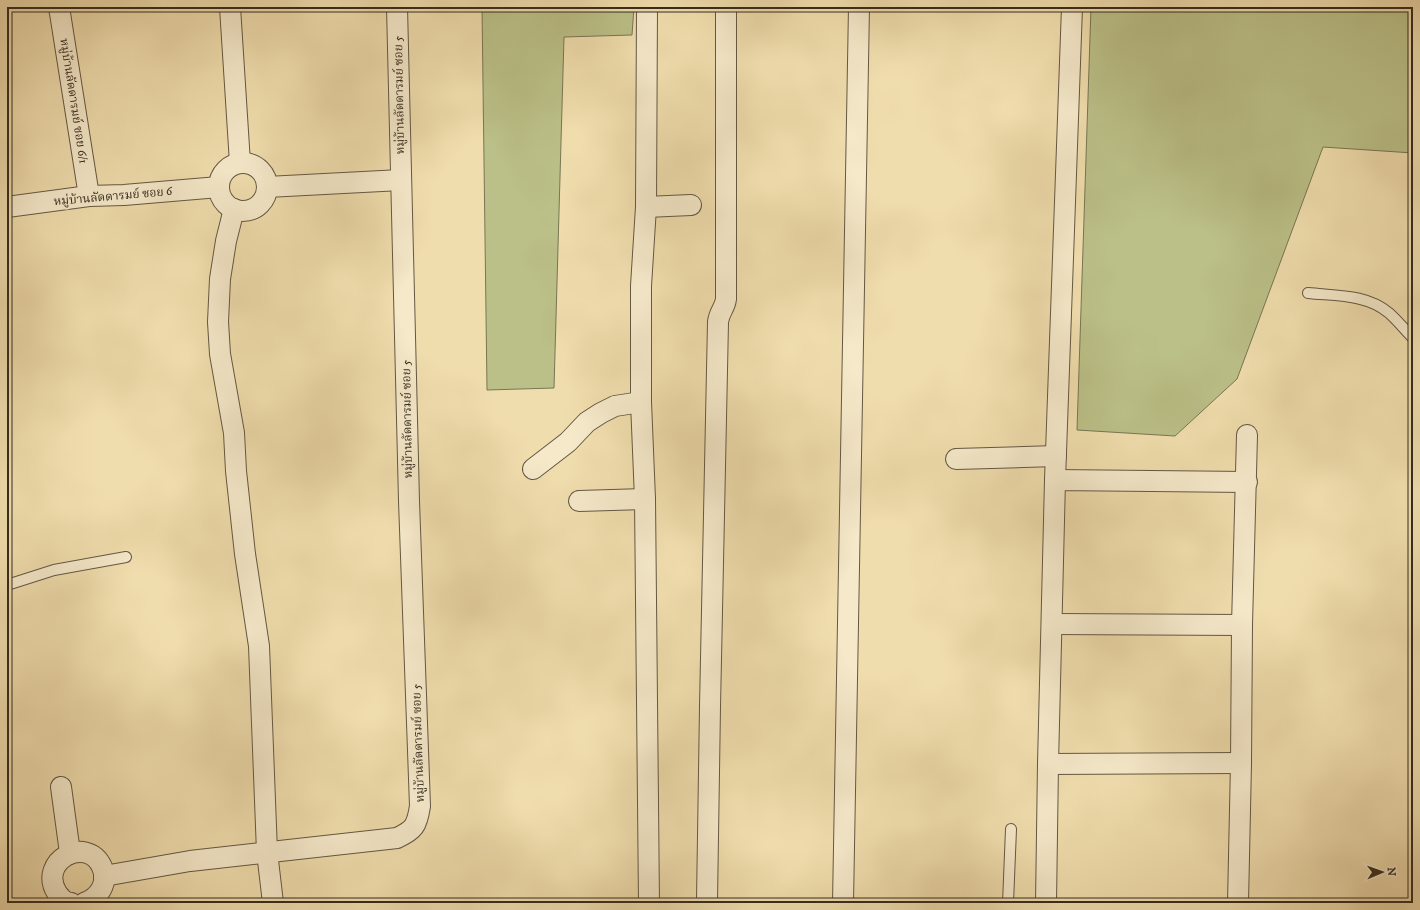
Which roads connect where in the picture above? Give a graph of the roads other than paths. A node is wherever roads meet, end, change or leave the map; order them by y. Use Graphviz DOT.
graph roads {
  1 [pos="59,7"];
  2 [pos="230,7"];
  3 [pos="397,7"];
  4 [pos="647,7"];
  5 [pos="726,7"];
  6 [pos="859,7"];
  7 [pos="1072,7"];
  8 [pos="240,164"];
  9 [pos="401,180"];
  10 [pos="219,187"];
  11 [pos="267,187"];
  12 [pos="89,196"];
  13 [pos="691,205"];
  14 [pos="7,207"];
  15 [pos="646,207"];
  16 [pos="234,210"];
  17 [pos="1308,293"];
  18 [pos="1413,338"];
  19 [pos="641,402"];
  20 [pos="1247,435"];
  21 [pos="1056,456"];
  22 [pos="956,459"];
  23 [pos="533,469"];
  24 [pos="1055,480"];
  25 [pos="1247,482"];
  26 [pos="645,499"];
  27 [pos="579,501"];
  28 [pos="126,557"];
  29 [pos="7,585"];
  30 [pos="1052,624"];
  31 [pos="1242,625"];
  32 [pos="1241,763"];
  33 [pos="1048,764"];
  34 [pos="61,787"];
  35 [pos="1011,829"];
  36 [pos="267,852"];
  37 [pos="70,853"];
  38 [pos="104,876"];
  39 [pos="707,901"];
  40 [pos="90,902"];
  41 [pos="67,903"];
  42 [pos="273,903"];
  43 [pos="649,903"];
  44 [pos="843,903"];
  45 [pos="1008,903"];
  46 [pos="1046,903"];
  47 [pos="1238,903"];
  1 -- 12 [label="street, หมู่บ้านลัดดารมย์ ซอย 6/1"];
  2 -- 8 [label="street"];
  3 -- 9 [label="street, หมู่บ้านลัดดารมย์ ซอย 5"];
  4 -- 15 [label="street"];
  5 -- 39 [label="street"];
  6 -- 44 [label="street"];
  7 -- 21 [label="street"];
  8 -- 10 [label="street"];
  8 -- 11 [label="street"];
  9 -- 11 [label="street"];
  9 -- 36 [label="street, หมู่บ้านลัดดารมย์ ซอย 5"];
  10 -- 12 [label="street, หมู่บ้านลัดดารมย์ ซอย 6"];
  10 -- 16 [label="street"];
  11 -- 16 [label="street"];
  12 -- 14 [label="street, หมู่บ้านลัดดารมย์ ซอย 6"];
  13 -- 15 [label="street"];
  15 -- 19 [label="street"];
  16 -- 36 [label="street"];
  17 -- 18 [label="lane"];
  19 -- 23 [label="street"];
  19 -- 26 [label="street"];
  20 -- 25 [label="street"];
  21 -- 22 [label="street"];
  21 -- 24 [label="street"];
  24 -- 25 [label="street"];
  24 -- 30 [label="street"];
  25 -- 31 [label="street"];
  26 -- 27 [label="street"];
  26 -- 43 [label="street"];
  28 -- 29 [label="lane"];
  30 -- 31 [label="street"];
  30 -- 33 [label="street"];
  31 -- 32 [label="street"];
  32 -- 33 [label="street"];
  32 -- 47 [label="street"];
  33 -- 46 [label="street"];
  34 -- 37 [label="street"];
  35 -- 45 [label="lane"];
  36 -- 38 [label="street"];
  36 -- 42 [label="street"];
  37 -- 38 [label="street"];
  37 -- 41 [label="street"];
  38 -- 40 [label="street"];
}
